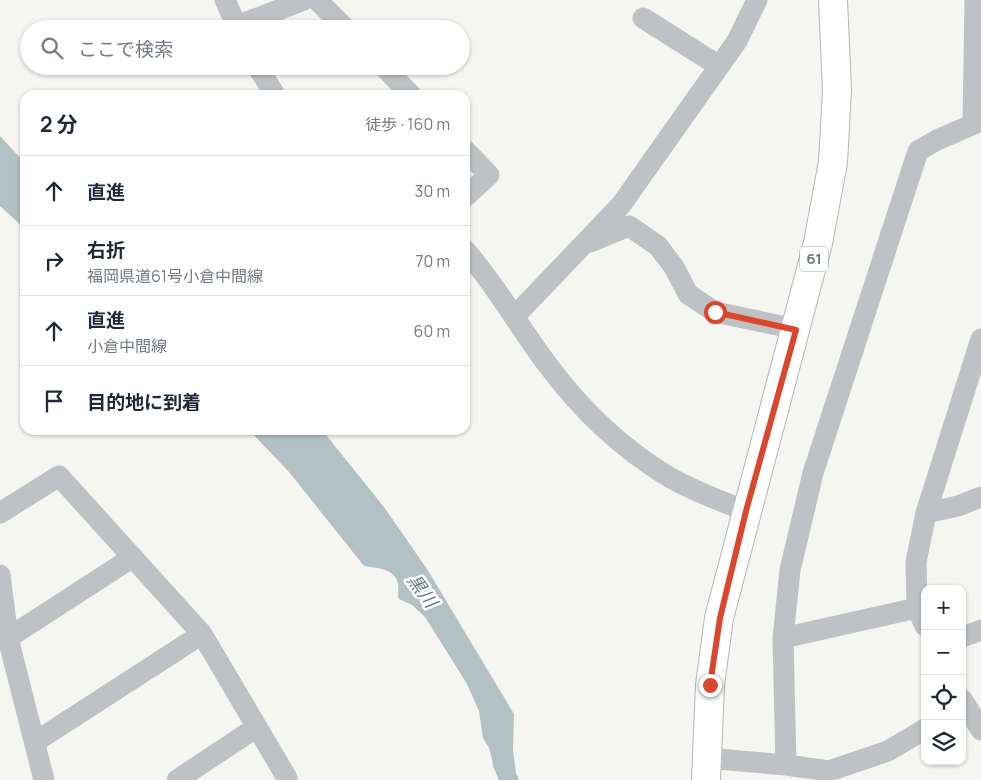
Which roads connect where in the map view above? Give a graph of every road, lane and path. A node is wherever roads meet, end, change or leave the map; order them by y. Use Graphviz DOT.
graph roads {
  1 [pos="224,0"];
  2 [pos="304,0"];
  3 [pos="317,0"];
  4 [pos="757,0"];
  5 [pos="832,0"];
  6 [pos="975,0"];
  7 [pos="643,18"];
  8 [pos="234,20"];
  9 [pos="257,20"];
  10 [pos="337,20"];
  11 [pos="719,66"];
  12 [pos="263,75"];
  13 [pos="392,75"];
  14 [pos="272,90"];
  15 [pos="406,90"];
  16 [pos="977,122"];
  17 [pos="470,155"];
  18 [pos="470,193"];
  19 [pos="583,245"];
  20 [pos="470,256"];
  21 [pos="514,317"];
  22 [pos="796,330"];
  23 [pos="981,339"];
  24 [pos="975,378"];
  25 [pos="981,497"];
  26 [pos="746,511"];
  27 [pos="0,513"];
  28 [pos="926,513"];
  29 [pos="133,557"];
  30 [pos="0,575"];
  31 [pos="921,617"];
  32 [pos="981,630"];
  33 [pos="202,634"];
  34 [pos="966,636"];
  35 [pos="8,638"];
  36 [pos="783,638"];
  37 [pos="966,708"];
  38 [pos="257,727"];
  39 [pos="981,730"];
  40 [pos="921,731"];
  41 [pos="35,742"];
  42 [pos="786,765"];
  43 [pos="706,769"];
  44 [pos="829,775"];
  45 [pos="44,780"];
  46 [pos="177,780"];
  47 [pos="287,780"];
  1 -- 8 [label="street"];
  2 -- 9 [label="street"];
  3 -- 10 [label="street"];
  4 -- 11 [label="street"];
  5 -- 22 [label="main road, 61"];
  6 -- 16 [label="street"];
  7 -- 11 [label="street"];
  11 -- 19 [label="street"];
  12 -- 14 [label="street"];
  13 -- 15 [label="street"];
  16 -- 36 [label="street"];
  17 -- 18 [label="street"];
  19 -- 21 [label="street"];
  19 -- 22 [label="street"];
  20 -- 21 [label="street"];
  21 -- 26 [label="street"];
  22 -- 26 [label="main road, 61"];
  23 -- 24 [label="street"];
  24 -- 28 [label="street"];
  25 -- 28 [label="street"];
  26 -- 43 [label="main road, 61"];
  27 -- 29 [label="street"];
  28 -- 31 [label="street"];
  29 -- 33 [label="street"];
  29 -- 35 [label="street"];
  30 -- 35 [label="street"];
  31 -- 36 [label="street"];
  32 -- 34 [label="street"];
  33 -- 38 [label="street"];
  33 -- 41 [label="street"];
  35 -- 41 [label="street"];
  36 -- 42 [label="street"];
  37 -- 39 [label="street"];
  38 -- 46 [label="street"];
  38 -- 47 [label="street"];
  40 -- 44 [label="street"];
  41 -- 45 [label="street"];
  42 -- 43 [label="street"];
  42 -- 44 [label="street"];
}
